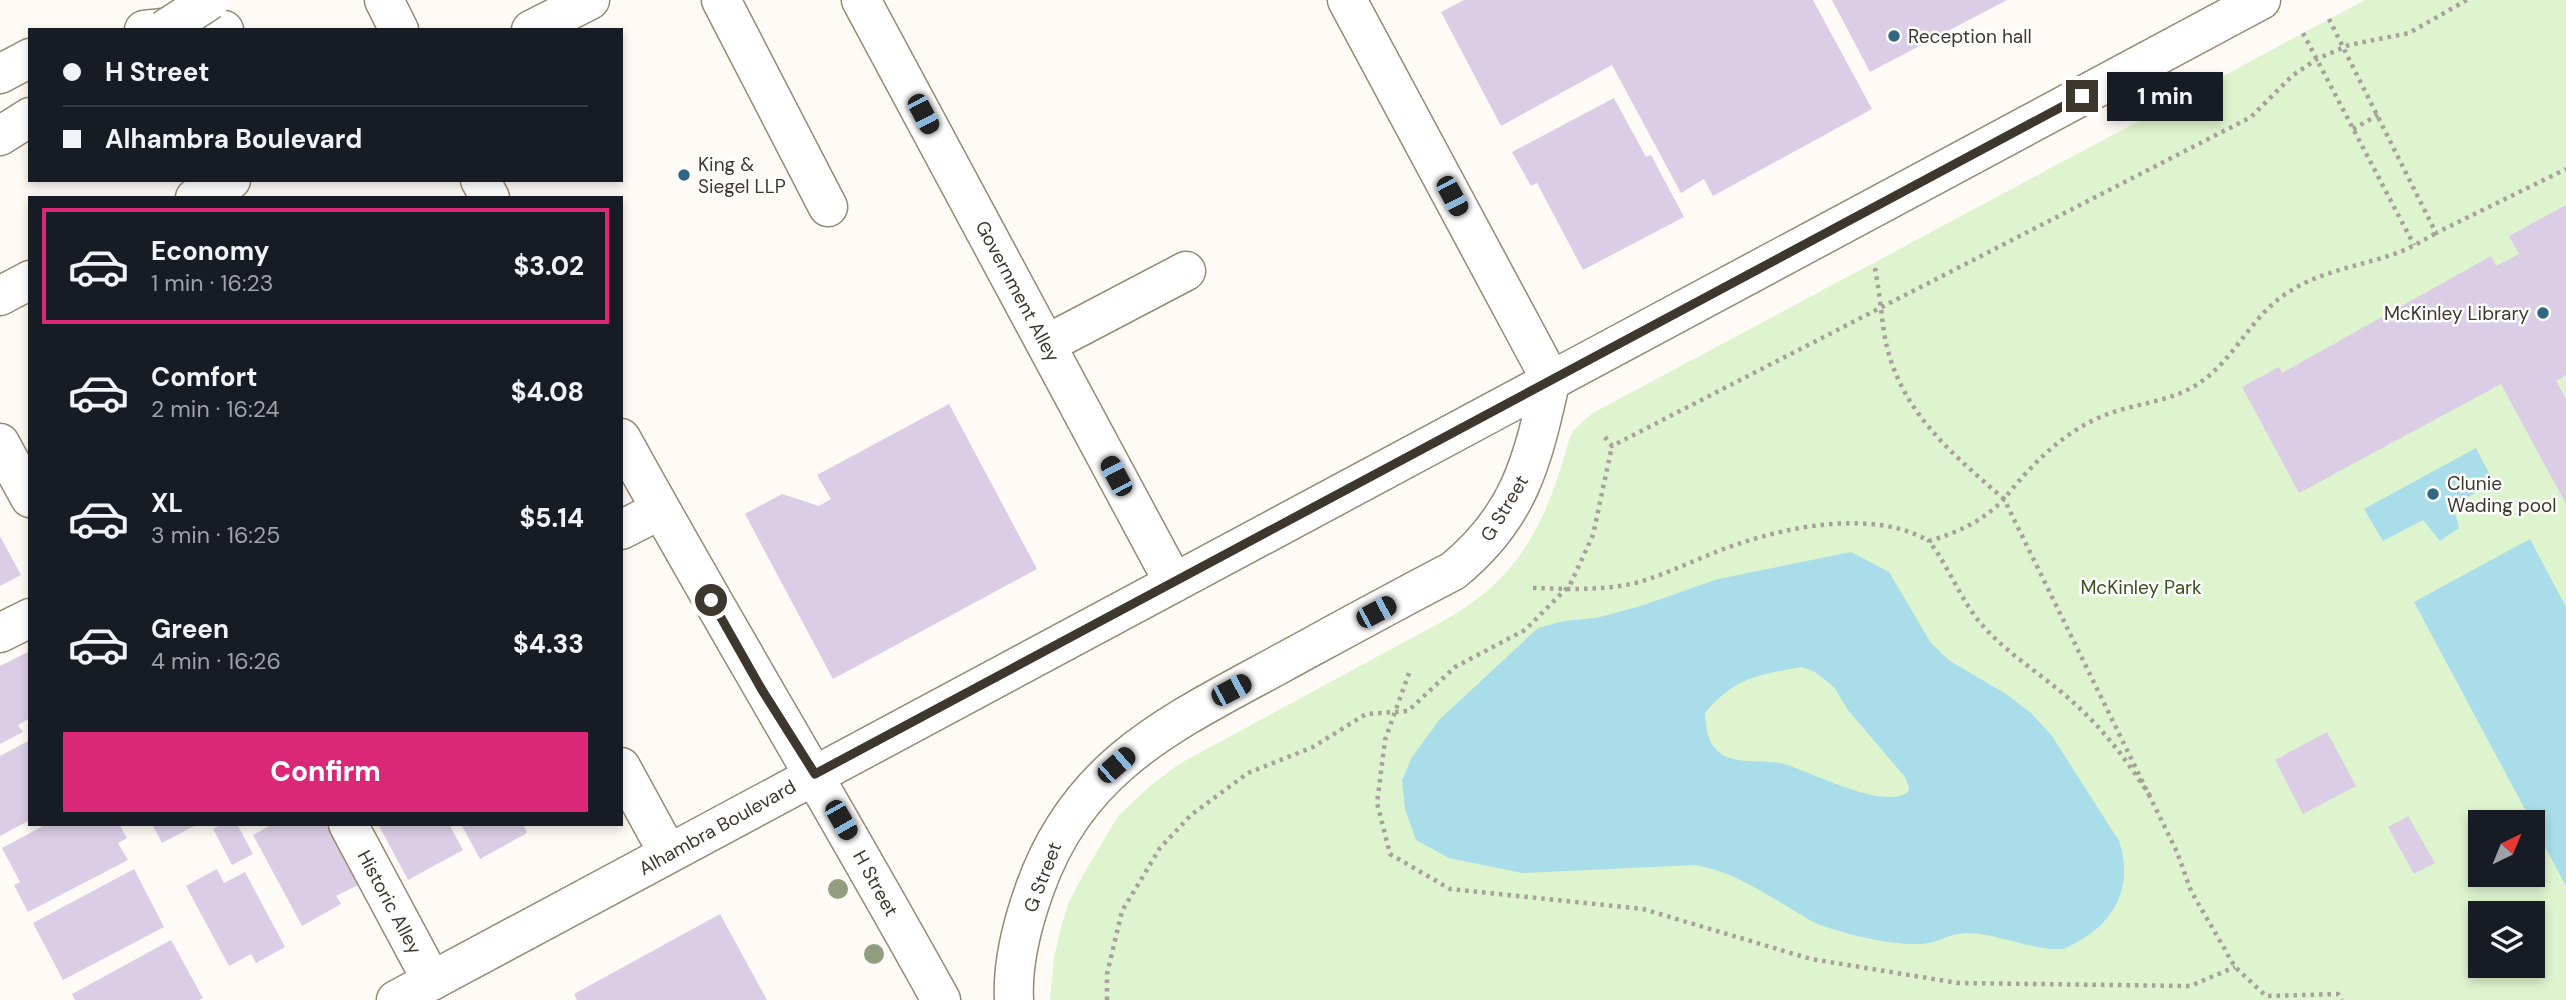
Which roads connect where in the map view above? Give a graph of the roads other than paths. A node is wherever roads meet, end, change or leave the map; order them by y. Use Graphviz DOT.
graph roads {
  1 [pos="210,0"];
  2 [pos="383,0"];
  3 [pos="590,0"];
  4 [pos="721,0"];
  5 [pos="861,0"];
  6 [pos="1347,0"];
  7 [pos="2261,0"];
  8 [pos="163,28"];
  9 [pos="167,28"];
  10 [pos="202,28"];
  11 [pos="398,28"];
  12 [pos="535,28"];
  13 [pos="28,59"];
  14 [pos="0,74"];
  15 [pos="28,118"];
  16 [pos="0,136"];
  17 [pos="227,182"];
  18 [pos="199,196"];
  19 [pos="828,207"];
  20 [pos="1186,271"];
  21 [pos="28,281"];
  22 [pos="0,296"];
  23 [pos="1047,345"];
  24 [pos="1550,383"];
  25 [pos="623,442"];
  26 [pos="0,443"];
  27 [pos="28,494"];
  28 [pos="660,510"];
  29 [pos="623,529"];
  30 [pos="1174,583"];
  31 [pos="28,619"];
  32 [pos="0,634"];
  33 [pos="623,771"];
  34 [pos="815,774"];
  35 [pos="349,826"];
  36 [pos="668,853"];
  37 [pos="432,981"];
  38 [pos="396,1000"];
  39 [pos="941,1000"];
  40 [pos="1014,1000"];
  1 -- 9 [label="main road, bridge"];
  2 -- 11 [label="main road"];
  3 -- 12 [label="main road"];
  4 -- 19 [label="main road"];
  5 -- 23 [label="main road, Government Alley"];
  6 -- 24 [label="main road"];
  7 -- 24 [label="main road, Alhambra Boulevard"];
  8 -- 10 [label="main road"];
  13 -- 14 [label="main road"];
  15 -- 16 [label="main road"];
  17 -- 18 [label="main road"];
  20 -- 23 [label="main road"];
  21 -- 22 [label="main road"];
  23 -- 30 [label="main road, Government Alley"];
  24 -- 30 [label="main road, Alhambra Boulevard"];
  24 -- 40 [label="main road, G Street"];
  25 -- 28 [label="main road, H Street"];
  26 -- 27 [label="main road"];
  28 -- 29 [label="main road"];
  28 -- 34 [label="main road, H Street"];
  30 -- 34 [label="main road, Alhambra Boulevard"];
  31 -- 32 [label="main road"];
  33 -- 36 [label="main road"];
  34 -- 36 [label="main road, Alhambra Boulevard"];
  34 -- 39 [label="main road, H Street"];
  35 -- 37 [label="main road, Historic Alley"];
  36 -- 37 [label="main road, Alhambra Boulevard"];
  37 -- 38 [label="main road, Alhambra Boulevard"];
}
